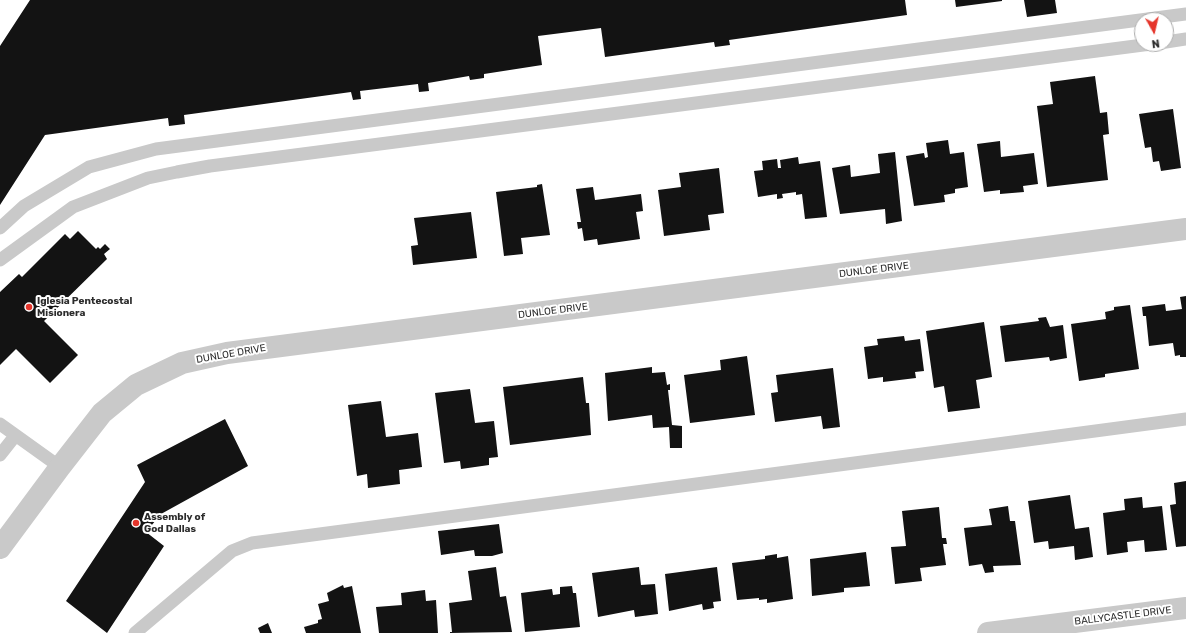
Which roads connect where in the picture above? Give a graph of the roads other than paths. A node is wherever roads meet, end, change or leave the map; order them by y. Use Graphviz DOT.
graph roads {
  1 [pos="1186,14"];
  2 [pos="1186,39"];
  3 [pos="1174,41"];
  4 [pos="1134,46"];
  5 [pos="0,228"];
  6 [pos="1186,229"];
  7 [pos="0,260"];
  8 [pos="1186,419"];
  9 [pos="0,424"];
  10 [pos="15,436"];
  11 [pos="0,455"];
  12 [pos="60,467"];
  13 [pos="0,548"];
  14 [pos="1186,608"];
  15 [pos="135,633"];
  16 [pos="988,633"];
  1 -- 5 [label="lane"];
  2 -- 3 [label="lane"];
  4 -- 7 [label="lane"];
  6 -- 12 [label="street, DUNLOE DRIVE"];
  8 -- 15 [label="lane"];
  9 -- 10 [label="lane"];
  10 -- 11 [label="lane"];
  10 -- 12 [label="lane"];
  12 -- 13 [label="street, DUNLOE DRIVE"];
  14 -- 16 [label="street, BALLYCASTLE DRIVE"];
}
